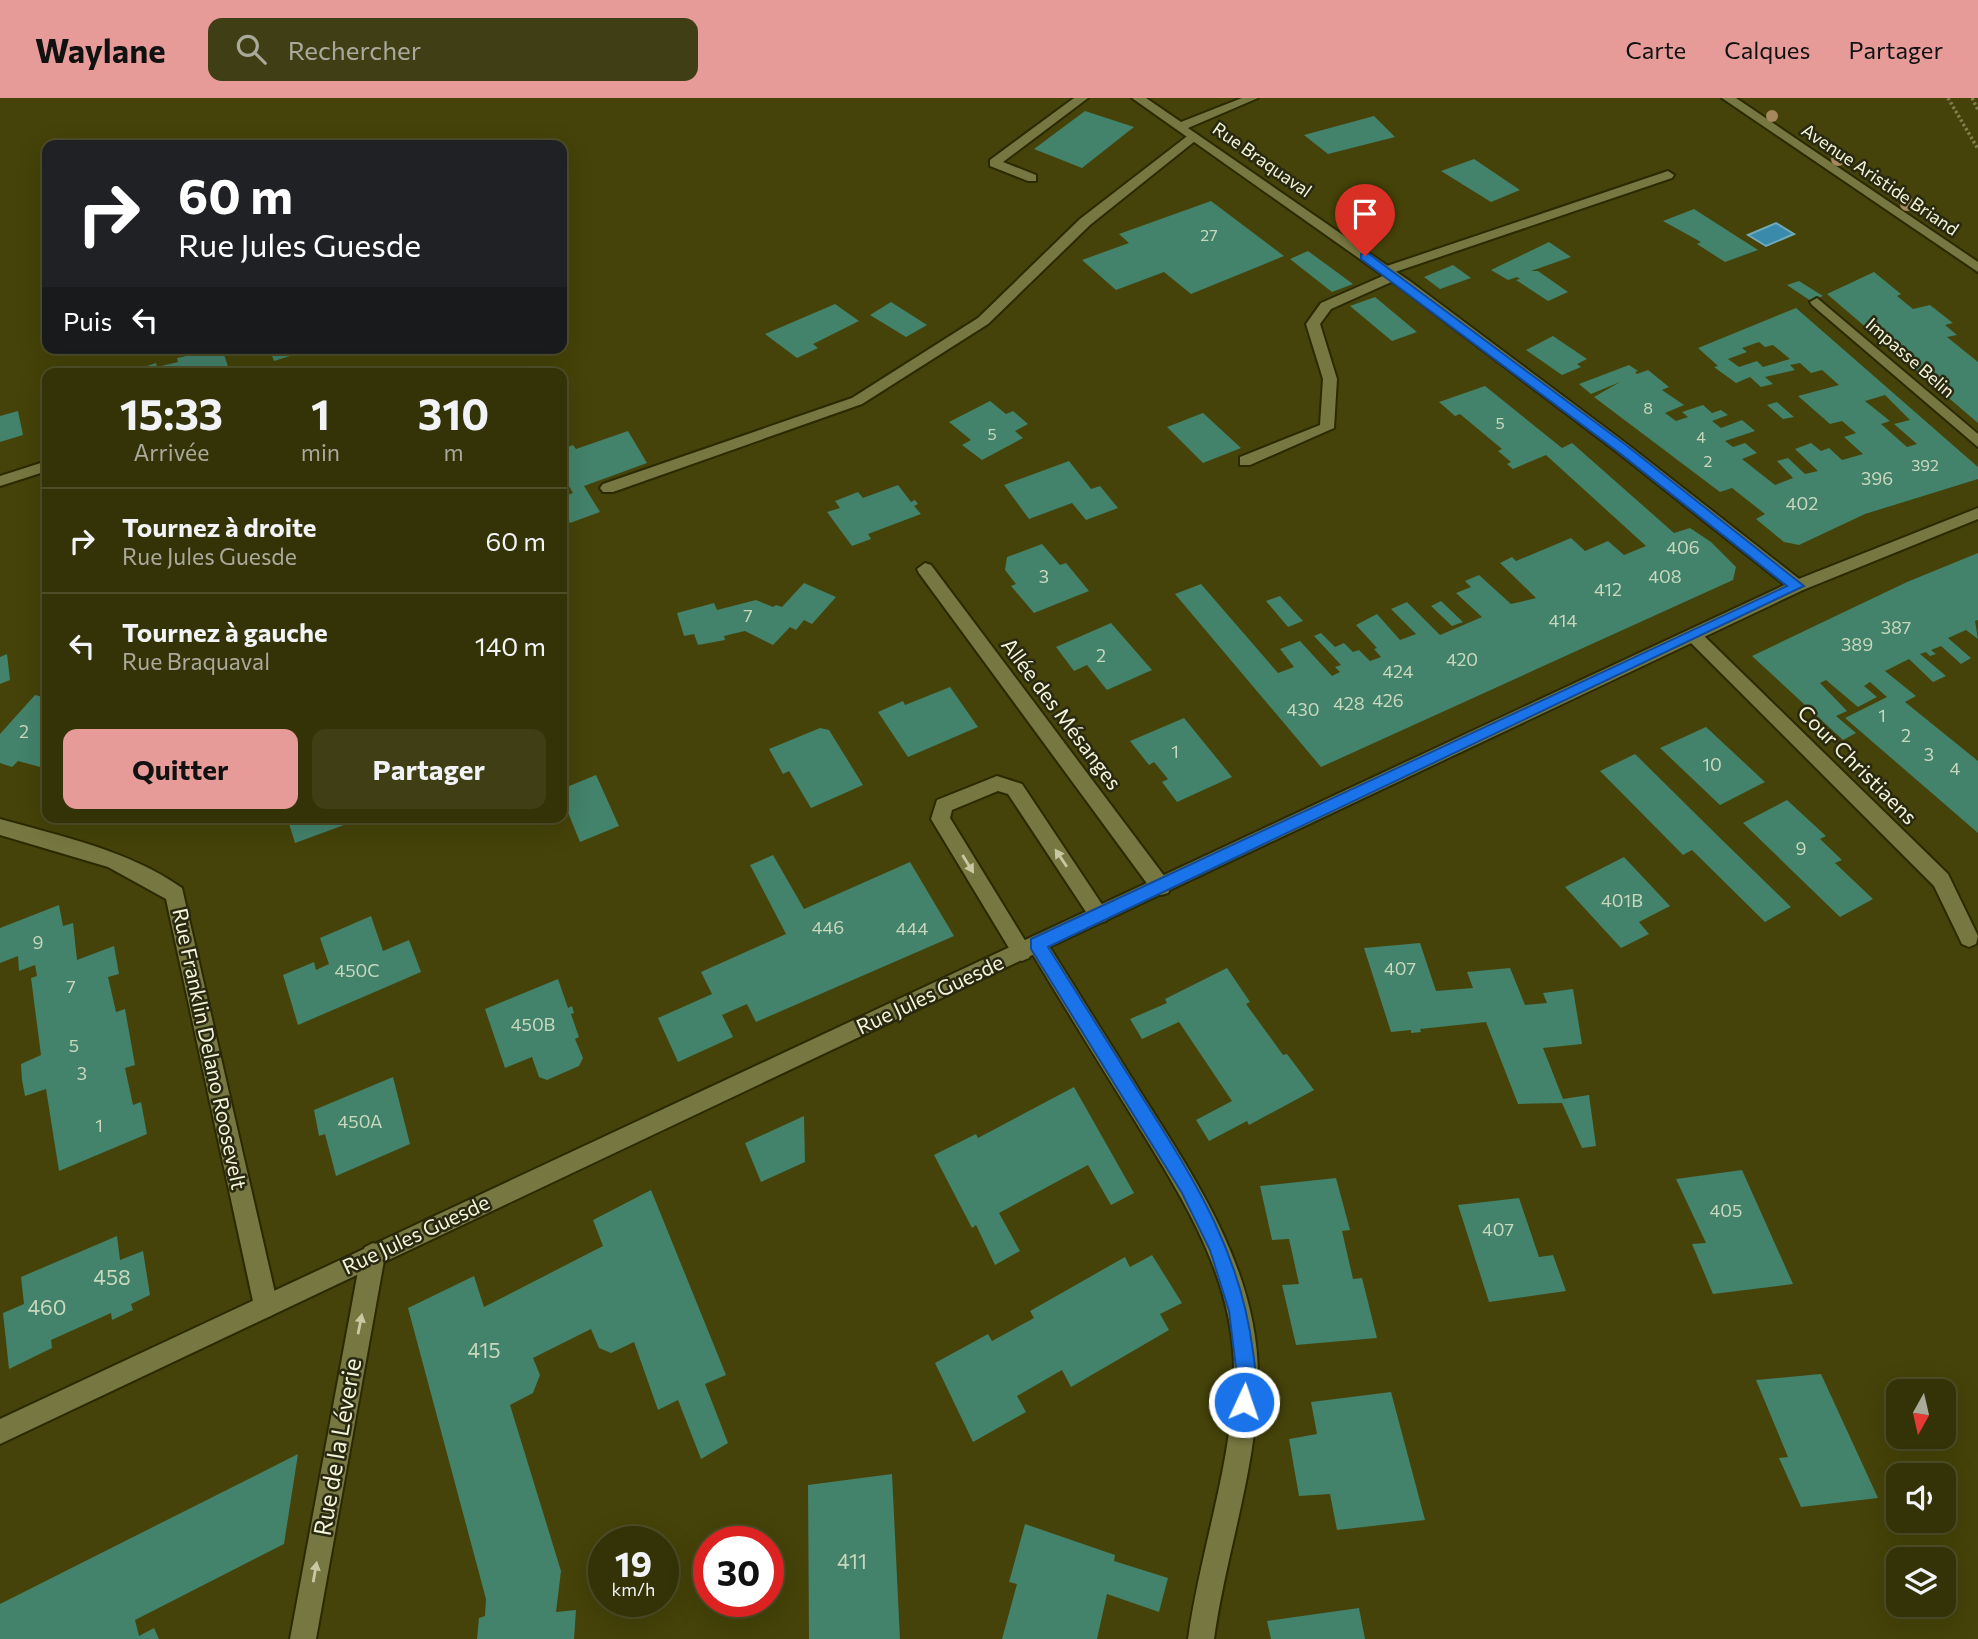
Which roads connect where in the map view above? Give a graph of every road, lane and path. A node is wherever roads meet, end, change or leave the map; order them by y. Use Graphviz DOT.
graph roads {
  1 [pos="1082,98"];
  2 [pos="1138,98"];
  3 [pos="1252,98"];
  4 [pos="1728,98"];
  5 [pos="1948,98"];
  6 [pos="1972,98"];
  7 [pos="1978,110"];
  8 [pos="1179,127"];
  9 [pos="1194,137"];
  10 [pos="1978,149"];
  11 [pos="1668,175"];
  12 [pos="1032,178"];
  13 [pos="1978,268"];
  14 [pos="1390,274"];
  15 [pos="1817,302"];
  16 [pos="1978,442"];
  17 [pos="1245,461"];
  18 [pos="42,468"];
  19 [pos="0,481"];
  20 [pos="608,488"];
  21 [pos="1978,513"];
  22 [pos="925,569"];
  23 [pos="1797,586"];
  24 [pos="1694,636"];
  25 [pos="0,827"];
  26 [pos="1161,887"];
  27 [pos="1099,915"];
  28 [pos="1969,939"];
  29 [pos="1029,948"];
  30 [pos="373,1255"];
  31 [pos="266,1307"];
  32 [pos="0,1432"];
  33 [pos="303,1639"];
  34 [pos="1201,1639"];
  1 -- 12 [label="street"];
  2 -- 8 [label="street, Rue Braquaval"];
  3 -- 8 [label="street"];
  4 -- 13 [label="street, Avenue Aristide Briand"];
  5 -- 10 [label="path"];
  6 -- 7 [label="path"];
  8 -- 9 [label="street, Rue Braquaval"];
  9 -- 14 [label="street, Rue Braquaval"];
  9 -- 20 [label="street"];
  11 -- 14 [label="street"];
  14 -- 17 [label="street"];
  14 -- 23 [label="street, Rue Braquaval"];
  15 -- 16 [label="street, Impasse Belin"];
  18 -- 19 [label="street"];
  21 -- 23 [label="street, Rue Jules Guesde"];
  22 -- 26 [label="street, Allée des Mésanges"];
  23 -- 24 [label="street, Rue Jules Guesde"];
  24 -- 26 [label="street, Rue Jules Guesde"];
  24 -- 28 [label="street, Cour Christiaens"];
  25 -- 31 [label="street, Rue Franklin Delano Roosevelt"];
  26 -- 27 [label="street, Rue Jules Guesde"];
  27 -- 29 [label="street, Rue Jules Guesde"];
  27 -- 29 [label="street, one-way"];
  29 -- 30 [label="street, Rue Jules Guesde"];
  29 -- 34 [label="street"];
  30 -- 31 [label="street, Rue Jules Guesde"];
  33 -- 30 [label="street, Rue de la Léverie, one-way"];
  31 -- 32 [label="street, Rue Jules Guesde"];
}
